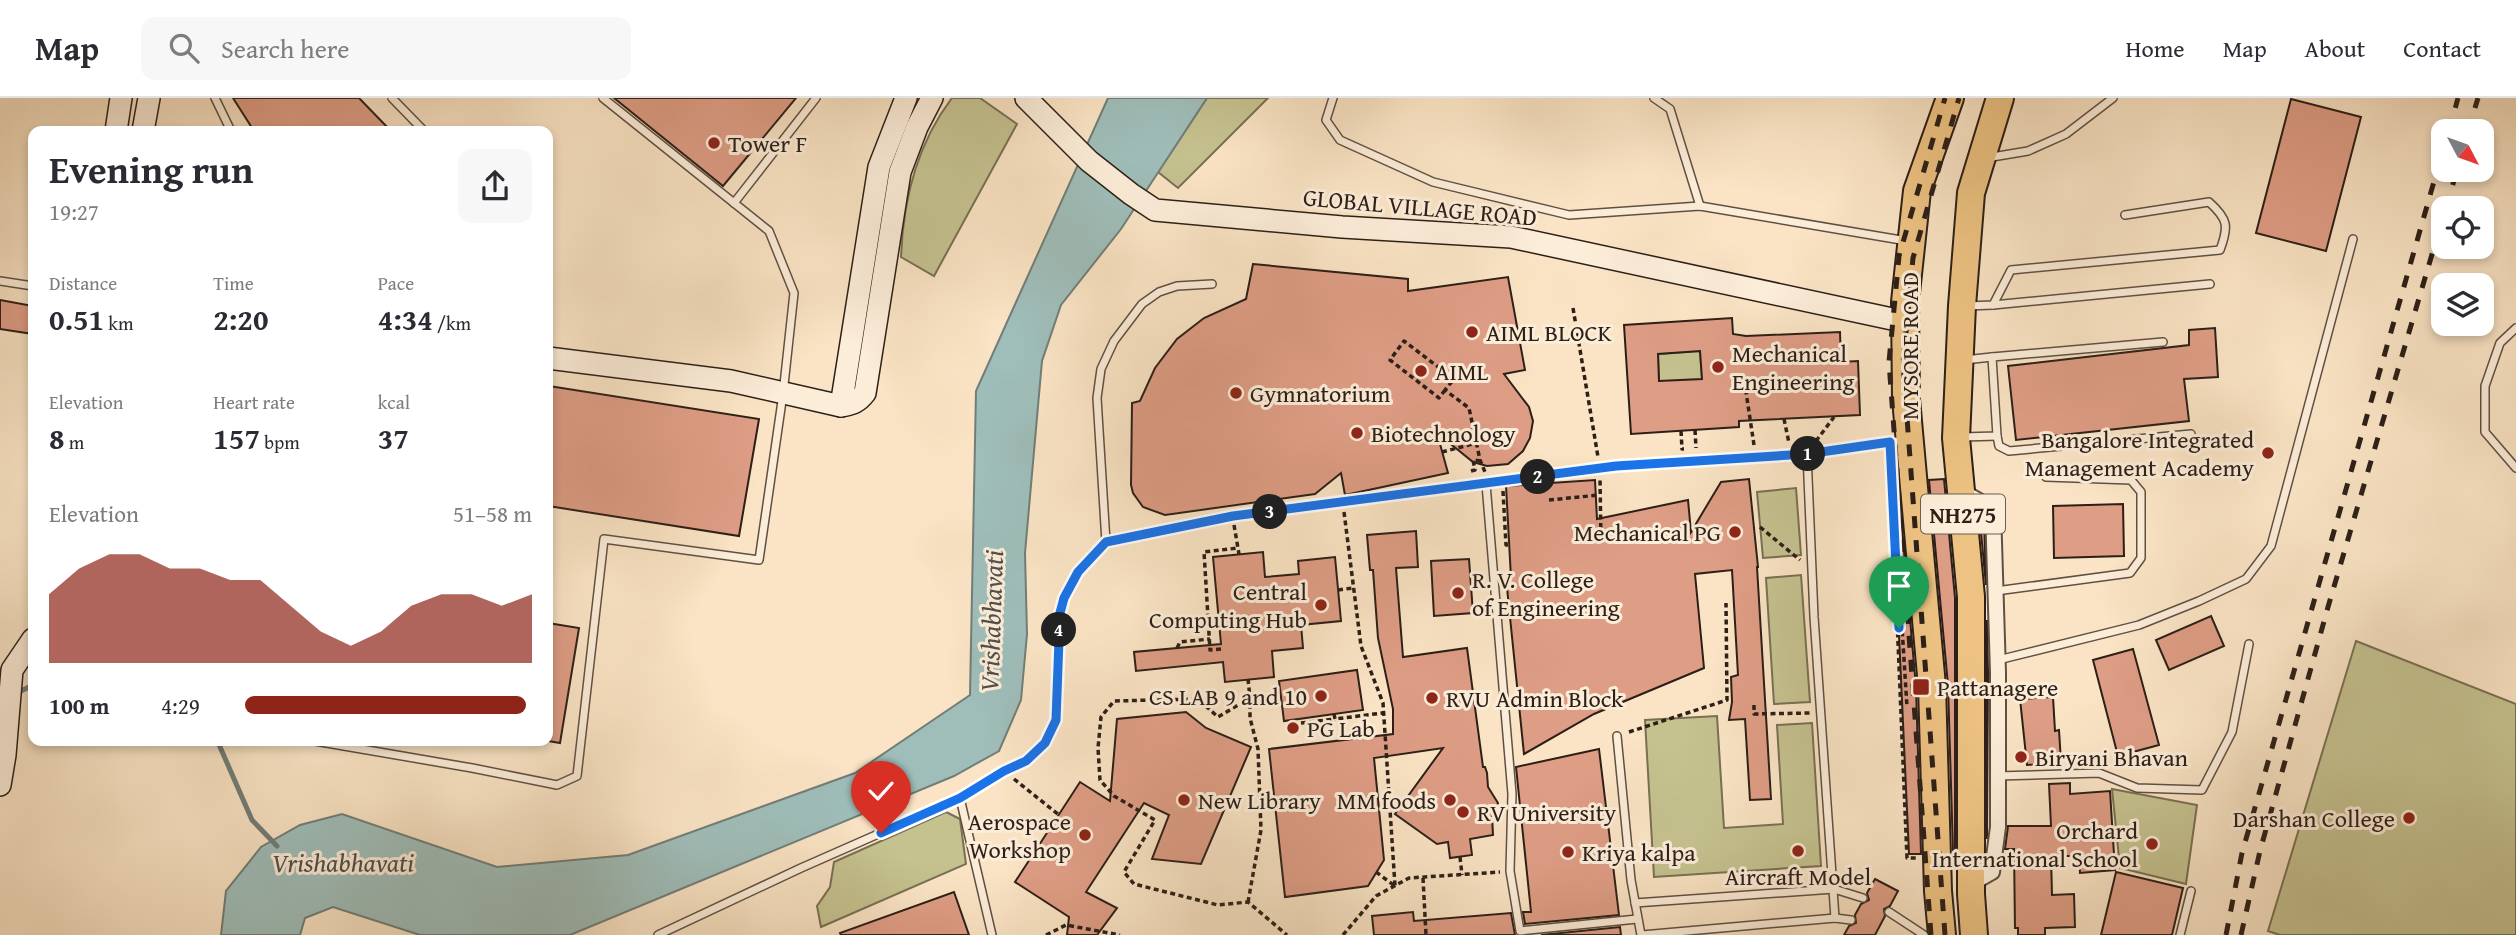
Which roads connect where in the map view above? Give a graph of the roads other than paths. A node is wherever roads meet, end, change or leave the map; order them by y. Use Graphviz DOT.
graph roads {
  1 [pos="121,98"];
  2 [pos="149,98"];
  3 [pos="215,98"];
  4 [pos="392,98"];
  5 [pos="603,98"];
  6 [pos="816,98"];
  7 [pos="906,98"];
  8 [pos="932,98"];
  9 [pos="1026,98"];
  10 [pos="1333,98"];
  11 [pos="1654,98"];
  12 [pos="1950,98"];
  13 [pos="2000,98"];
  14 [pos="2113,98"];
  15 [pos="1039,105"];
  16 [pos="117,126"];
  17 [pos="144,126"];
  18 [pos="229,126"];
  19 [pos="419,126"];
  20 [pos="1982,159"];
  21 [pos="734,203"];
  22 [pos="1700,206"];
  23 [pos="2125,215"];
  24 [pos="2353,239"];
  25 [pos="1911,242"];
  26 [pos="0,281"];
  27 [pos="1212,284"];
  28 [pos="2210,284"];
  29 [pos="28,285"];
  30 [pos="1993,305"];
  31 [pos="1962,306"];
  32 [pos="1906,322"];
  33 [pos="2516,328"];
  34 [pos="2163,342"];
  35 [pos="1992,357"];
  36 [pos="553,359"];
  37 [pos="1960,361"];
  38 [pos="783,394"];
  39 [pos="842,406"];
  40 [pos="2191,434"];
  41 [pos="1997,436"];
  42 [pos="1956,438"];
  43 [pos="1909,440"];
  44 [pos="1807,454"];
  45 [pos="2516,468"];
  46 [pos="2046,477"];
  47 [pos="1486,484"];
  48 [pos="1960,490"];
  49 [pos="1106,542"];
  50 [pos="1996,590"];
  51 [pos="2249,644"];
  52 [pos="28,646"];
  53 [pos="1998,661"];
  54 [pos="1617,736"];
  55 [pos="344,746"];
  56 [pos="2,753"];
  57 [pos="1996,776"];
  58 [pos="0,785"];
  59 [pos="960,798"];
  60 [pos="1971,884"];
  61 [pos="1835,889"];
  62 [pos="2191,891"];
  63 [pos="1863,898"];
  64 [pos="1635,903"];
  65 [pos="1889,912"];
  66 [pos="1835,918"];
  67 [pos="1637,919"];
  68 [pos="1851,920"];
  69 [pos="658,935"];
  70 [pos="992,935"];
  71 [pos="1641,935"];
  72 [pos="1924,935"];
  73 [pos="1942,935"];
  74 [pos="1974,935"];
  75 [pos="2180,935"];
  1 -- 16 [label="street"];
  2 -- 17 [label="street"];
  3 -- 18 [label="lane"];
  4 -- 19 [label="lane"];
  5 -- 21 [label="lane"];
  6 -- 21 [label="lane"];
  7 -- 39 [label="street"];
  8 -- 39 [label="street"];
  9 -- 15 [label="street, GLOBAL VILLAGE ROAD"];
  10 -- 22 [label="lane"];
  11 -- 22 [label="lane"];
  12 -- 25 [label="highway, MYSORE ROAD / NH275"];
  13 -- 20 [label="highway, MYSORE ROAD / NH275"];
  14 -- 20 [label="lane"];
  15 -- 32 [label="street, GLOBAL VILLAGE ROAD"];
  20 -- 31 [label="highway, MYSORE ROAD / NH275"];
  21 -- 38 [label="lane"];
  22 -- 25 [label="lane"];
  23 -- 30 [label="lane"];
  24 -- 53 [label="lane"];
  25 -- 32 [label="highway, MYSORE ROAD / NH275"];
  26 -- 29 [label="lane"];
  27 -- 49 [label="lane"];
  28 -- 30 [label="lane"];
  30 -- 31 [label="lane"];
  31 -- 37 [label="highway, MYSORE ROAD / NH275"];
  32 -- 43 [label="highway, MYSORE ROAD / NH275"];
  33 -- 45 [label="lane"];
  34 -- 35 [label="lane"];
  35 -- 37 [label="lane"];
  35 -- 41 [label="lane"];
  36 -- 38 [label="street"];
  37 -- 42 [label="highway, MYSORE ROAD / NH275"];
  38 -- 39 [label="street"];
  38 -- 55 [label="lane"];
  40 -- 41 [label="lane"];
  41 -- 42 [label="lane"];
  42 -- 48 [label="highway, MYSORE ROAD / NH275"];
  43 -- 44 [label="lane"];
  43 -- 73 [label="highway, MYSORE ROAD / NH275"];
  44 -- 47 [label="lane"];
  44 -- 61 [label="lane"];
  46 -- 50 [label="lane"];
  47 -- 49 [label="lane"];
  47 -- 67 [label="lane"];
  48 -- 50 [label="street"];
  48 -- 60 [label="highway, MYSORE ROAD / NH275"];
  49 -- 59 [label="lane"];
  50 -- 53 [label="street"];
  51 -- 57 [label="lane"];
  52 -- 56 [label="street"];
  53 -- 57 [label="street"];
  54 -- 64 [label="lane"];
  56 -- 58 [label="street"];
  57 -- 60 [label="street"];
  59 -- 69 [label="lane"];
  59 -- 70 [label="lane"];
  60 -- 74 [label="highway, MYSORE ROAD / NH275"];
  61 -- 63 [label="lane"];
  61 -- 64 [label="lane"];
  61 -- 66 [label="lane"];
  62 -- 75 [label="lane"];
  64 -- 67 [label="lane"];
  65 -- 72 [label="lane"];
  66 -- 68 [label="lane"];
  66 -- 71 [label="lane"];
  67 -- 71 [label="lane"];
}
